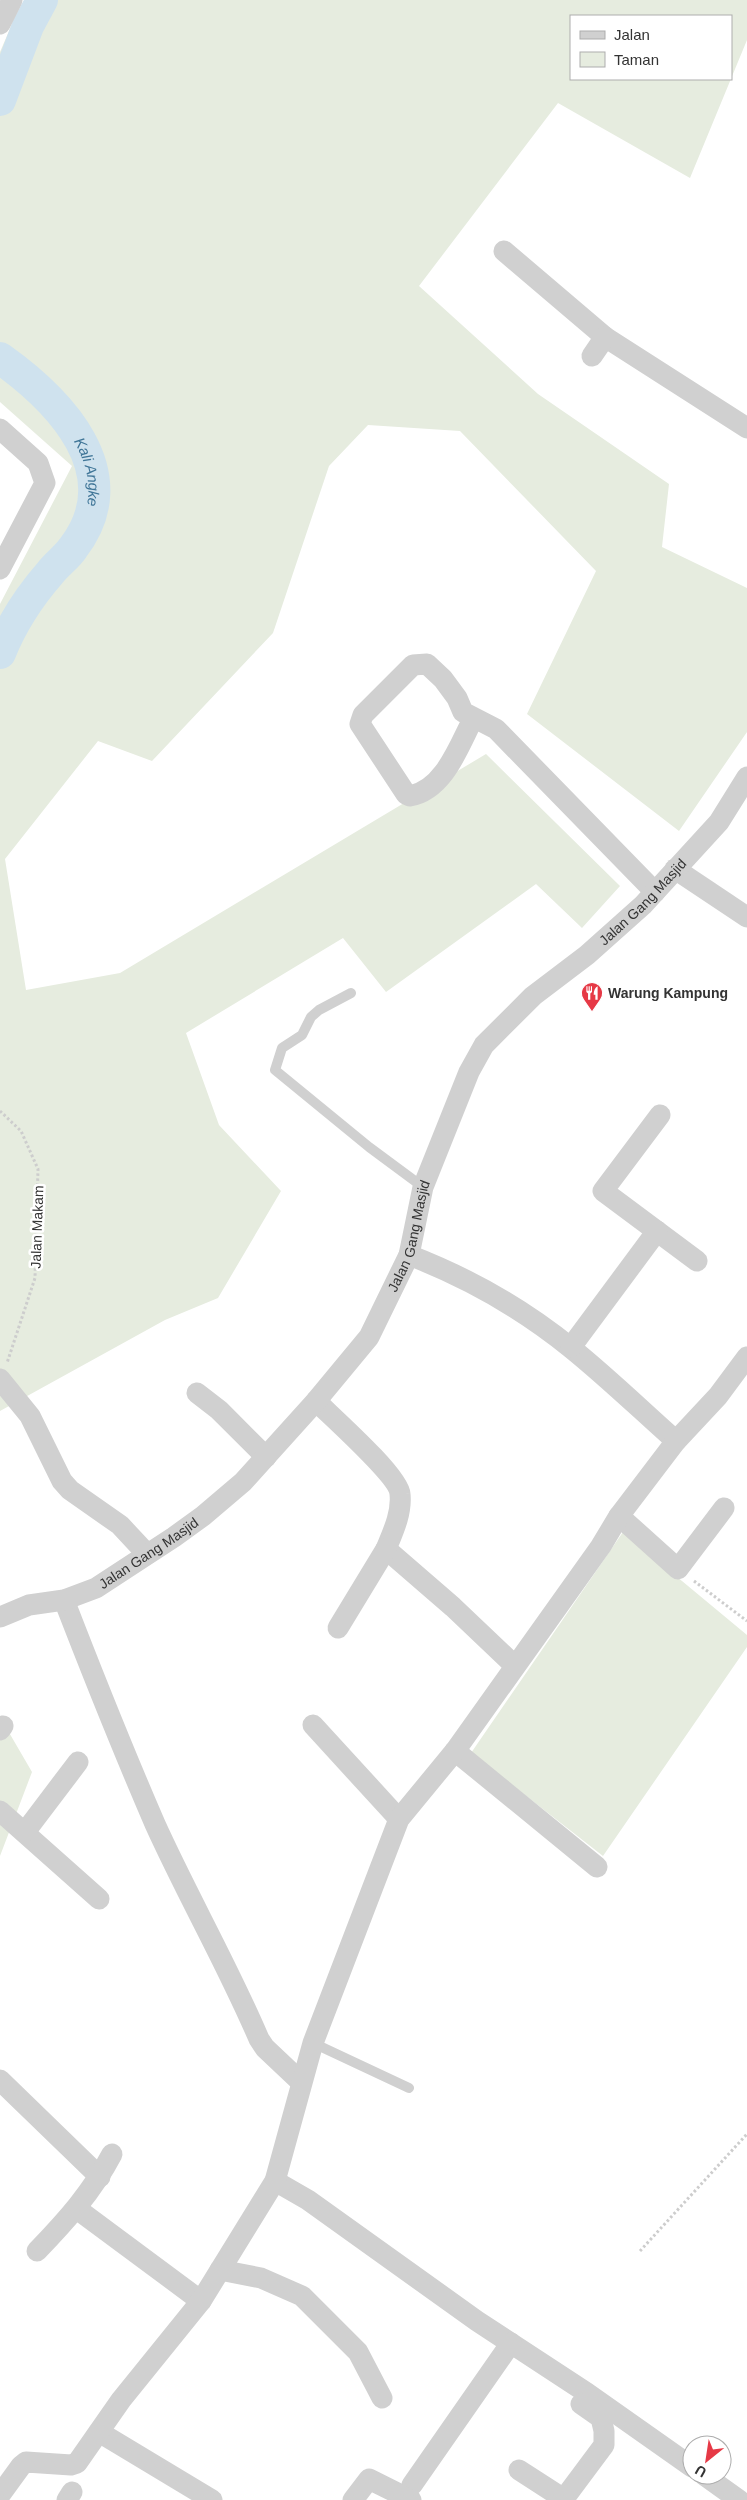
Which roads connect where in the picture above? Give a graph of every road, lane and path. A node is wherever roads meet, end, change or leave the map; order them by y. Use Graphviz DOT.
graph roads {
  1 [pos="12,0"];
  2 [pos="0,24"];
  3 [pos="504,251"];
  4 [pos="605,337"];
  5 [pos="592,356"];
  6 [pos="747,428"];
  7 [pos="0,430"];
  8 [pos="0,569"];
  9 [pos="473,719"];
  10 [pos="747,777"];
  11 [pos="676,870"];
  12 [pos="655,892"];
  13 [pos="747,917"];
  14 [pos="351,993"];
  15 [pos="0,1111"];
  16 [pos="660,1115"];
  17 [pos="423,1187"];
  18 [pos="657,1231"];
  19 [pos="409,1255"];
  20 [pos="697,1261"];
  21 [pos="571,1348"];
  22 [pos="747,1356"];
  23 [pos="1,1380"];
  24 [pos="197,1393"];
  25 [pos="316,1401"];
  26 [pos="676,1441"];
  27 [pos="266,1457"];
  28 [pos="724,1508"];
  29 [pos="620,1516"];
  30 [pos="386,1549"];
  31 [pos="147,1554"];
  32 [pos="678,1569"];
  33 [pos="64,1600"];
  34 [pos="0,1617"];
  35 [pos="747,1621"];
  36 [pos="338,1628"];
  37 [pos="515,1666"];
  38 [pos="313,1725"];
  39 [pos="455,1751"];
  40 [pos="78,1762"];
  41 [pos="0,1811"];
  42 [pos="399,1819"];
  43 [pos="25,1832"];
  44 [pos="597,1867"];
  45 [pos="99,1899"];
  46 [pos="313,2043"];
  47 [pos="0,2080"];
  48 [pos="301,2082"];
  49 [pos="409,2088"];
  50 [pos="747,2134"];
  51 [pos="112,2154"];
  52 [pos="100,2176"];
  53 [pos="275,2181"];
  54 [pos="77,2209"];
  55 [pos="37,2251"];
  56 [pos="640,2251"];
  57 [pos="220,2270"];
  58 [pos="201,2301"];
  59 [pos="511,2342"];
  60 [pos="559,2388"];
  61 [pos="382,2398"];
  62 [pos="100,2432"];
  63 [pos="682,2460"];
  64 [pos="519,2470"];
  65 [pos="718,2485"];
  66 [pos="412,2492"];
  67 [pos="0,2495"];
  68 [pos="564,2499"];
  69 [pos="212,2500"];
  70 [pos="353,2500"];
  71 [pos="739,2500"];
  1 -- 2 [label="street"];
  3 -- 4 [label="street"];
  4 -- 5 [label="street"];
  4 -- 6 [label="street"];
  7 -- 8 [label="street"];
  9 -- 9 [label="street"];
  9 -- 12 [label="street"];
  10 -- 11 [label="street, Jalan Gang Masjid"];
  11 -- 12 [label="street, Jalan Gang Masjid"];
  11 -- 13 [label="street"];
  12 -- 17 [label="street, Jalan Gang Masjid"];
  14 -- 17 [label="lane"];
  15 -- 23 [label="path, Jalan Makam"];
  16 -- 18 [label="street"];
  17 -- 19 [label="street, Jalan Gang Masjid"];
  18 -- 20 [label="street"];
  18 -- 21 [label="street"];
  19 -- 21 [label="street"];
  19 -- 25 [label="street, Jalan Gang Masjid"];
  21 -- 26 [label="street"];
  22 -- 26 [label="street"];
  23 -- 31 [label="street"];
  24 -- 27 [label="street"];
  25 -- 27 [label="street, Jalan Gang Masjid"];
  25 -- 30 [label="street"];
  26 -- 29 [label="street"];
  27 -- 31 [label="street, Jalan Gang Masjid"];
  28 -- 32 [label="street"];
  29 -- 32 [label="street"];
  29 -- 37 [label="street"];
  30 -- 36 [label="street"];
  30 -- 37 [label="street"];
  31 -- 33 [label="street, Jalan Gang Masjid"];
  32 -- 35 [label="path"];
  33 -- 34 [label="street, Jalan Gang Masjid"];
  33 -- 48 [label="street"];
  37 -- 39 [label="street"];
  38 -- 42 [label="street"];
  39 -- 42 [label="street"];
  39 -- 44 [label="street"];
  40 -- 43 [label="street"];
  41 -- 43 [label="street"];
  42 -- 46 [label="street"];
  43 -- 45 [label="street"];
  46 -- 48 [label="street"];
  46 -- 49 [label="lane"];
  47 -- 52 [label="street"];
  48 -- 53 [label="street"];
  50 -- 56 [label="path"];
  51 -- 52 [label="street"];
  52 -- 54 [label="street"];
  53 -- 57 [label="street"];
  53 -- 59 [label="street"];
  54 -- 55 [label="street"];
  54 -- 58 [label="street"];
  57 -- 58 [label="street"];
  57 -- 61 [label="street"];
  58 -- 62 [label="street"];
  59 -- 63 [label="street"];
  59 -- 66 [label="street"];
  60 -- 68 [label="street"];
  62 -- 67 [label="street"];
  62 -- 69 [label="street"];
  64 -- 68 [label="street"];
  65 -- 71 [label="street"];
  66 -- 70 [label="street"];
}
